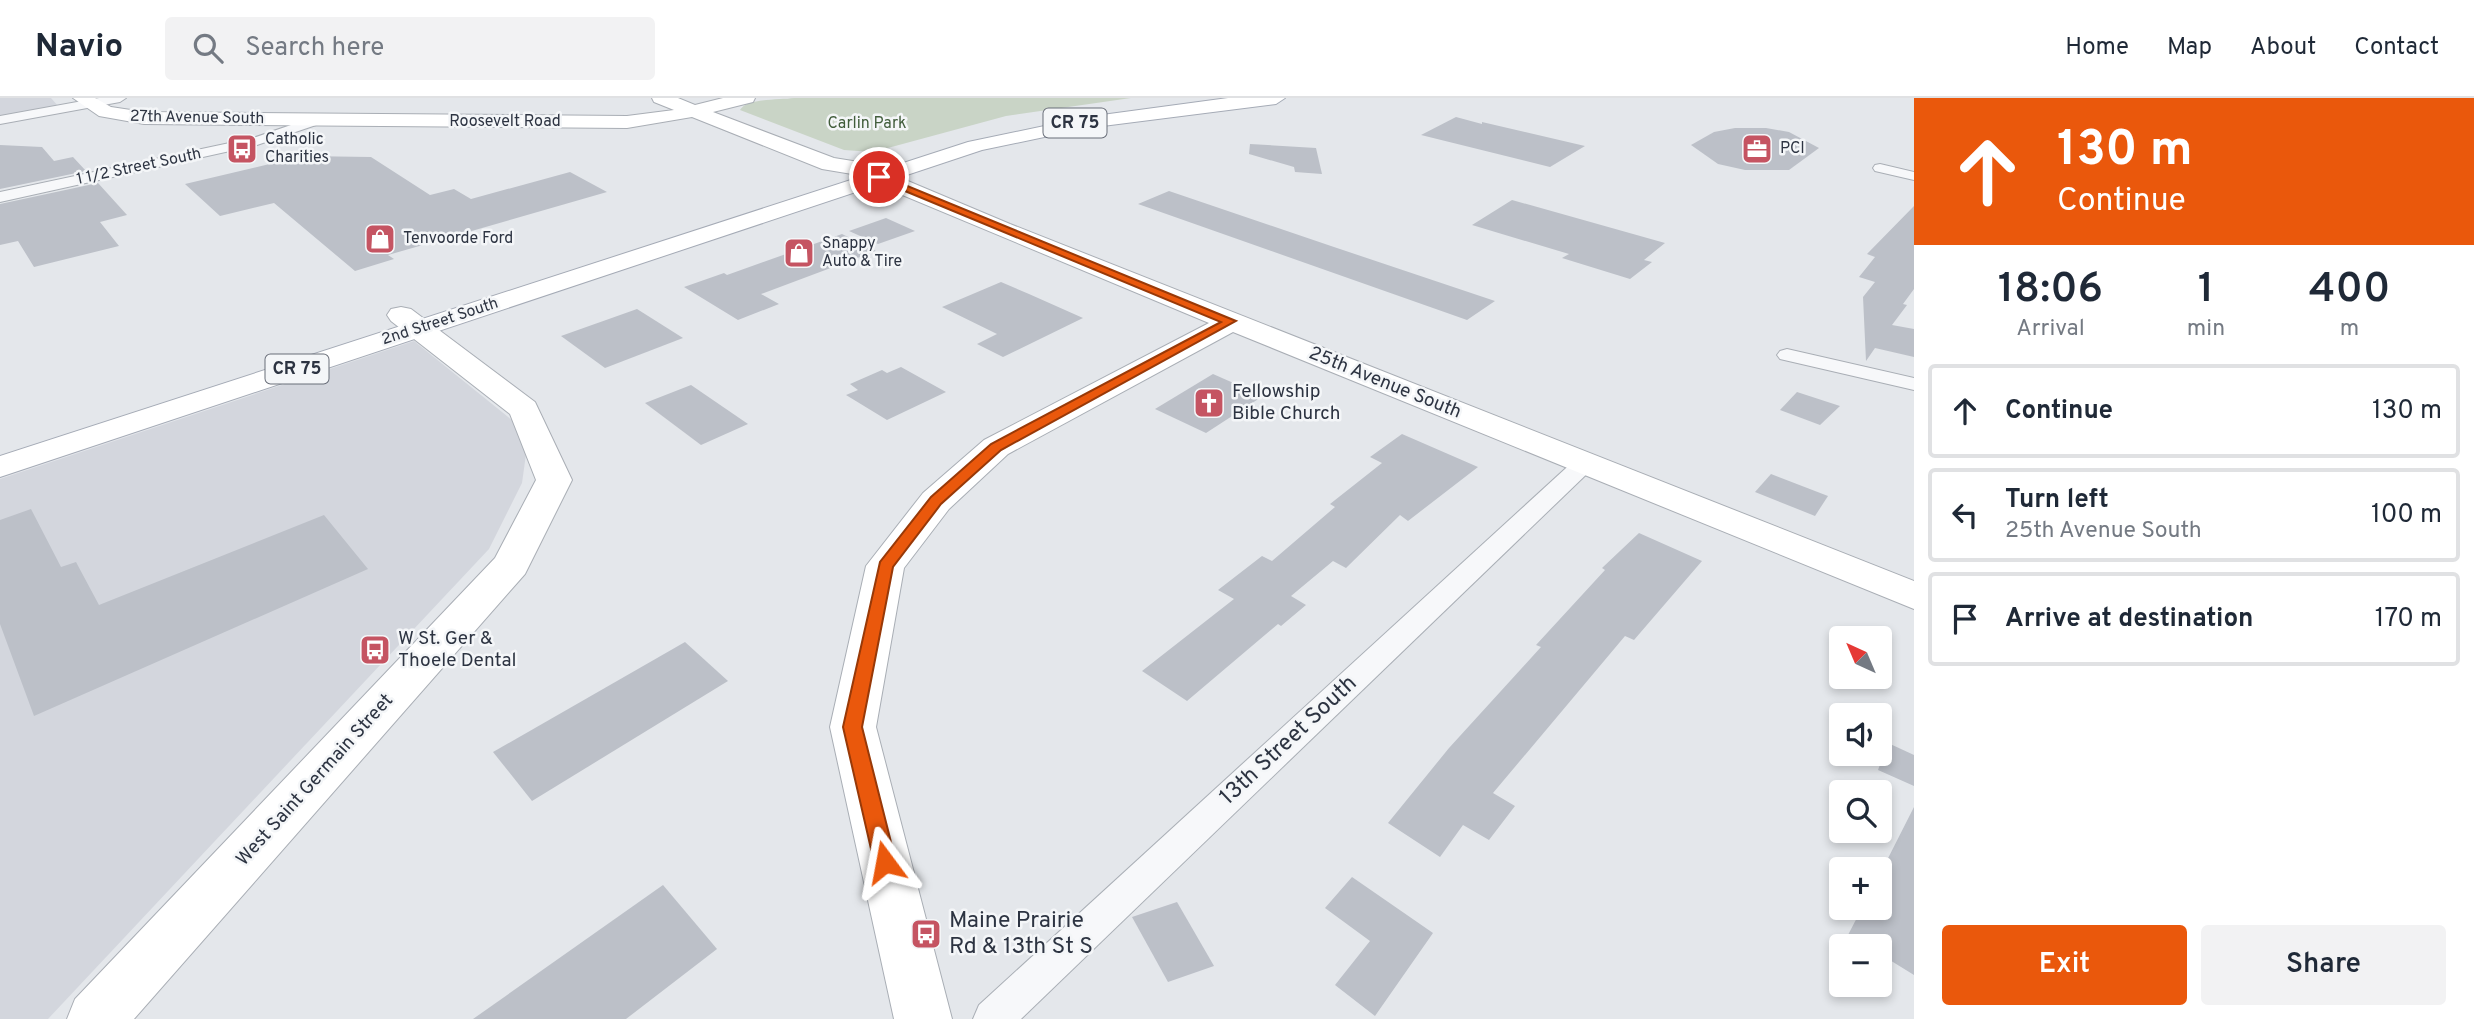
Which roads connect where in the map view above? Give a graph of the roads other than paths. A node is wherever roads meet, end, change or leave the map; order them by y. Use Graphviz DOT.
graph roads {
  1 [pos="120,98"];
  2 [pos="660,98"];
  3 [pos="746,98"];
  4 [pos="1198,98"];
  5 [pos="1276,98"];
  6 [pos="85,101"];
  7 [pos="699,105"];
  8 [pos="0,120"];
  9 [pos="317,121"];
  10 [pos="1880,169"];
  11 [pos="868,173"];
  12 [pos="1914,176"];
  13 [pos="0,197"];
  14 [pos="1231,321"];
  15 [pos="410,322"];
  16 [pos="1787,355"];
  17 [pos="1914,384"];
  18 [pos="0,443"];
  19 [pos="1585,463"];
  20 [pos="0,467"];
  21 [pos="1914,596"];
  22 [pos="96,1019"];
  23 [pos="923,1019"];
  24 [pos="993,1019"];
  1 -- 6 [label="street"];
  2 -- 7 [label="street, 25th Avenue South"];
  3 -- 7 [label="street"];
  4 -- 11 [label="street, CR 75"];
  5 -- 11 [label="street, CR 75"];
  6 -- 8 [label="street"];
  6 -- 9 [label="street, 27th Avenue South"];
  7 -- 9 [label="street, Roosevelt Road"];
  7 -- 11 [label="street, 25th Avenue South"];
  9 -- 13 [label="street, 1 1/2 Street South"];
  10 -- 12 [label="street"];
  11 -- 14 [label="street, 25th Avenue South"];
  11 -- 15 [label="street, 2nd Street South / CR 75"];
  14 -- 19 [label="street, 25th Avenue South"];
  14 -- 23 [label="street"];
  15 -- 18 [label="street, 2nd Street South / CR 75"];
  15 -- 20 [label="street, 2nd Street South / CR 75"];
  15 -- 22 [label="street, West Saint Germain Street"];
  16 -- 17 [label="street"];
  19 -- 21 [label="street, 25th Avenue South"];
  19 -- 24 [label="street, 13th Street South"];
}
